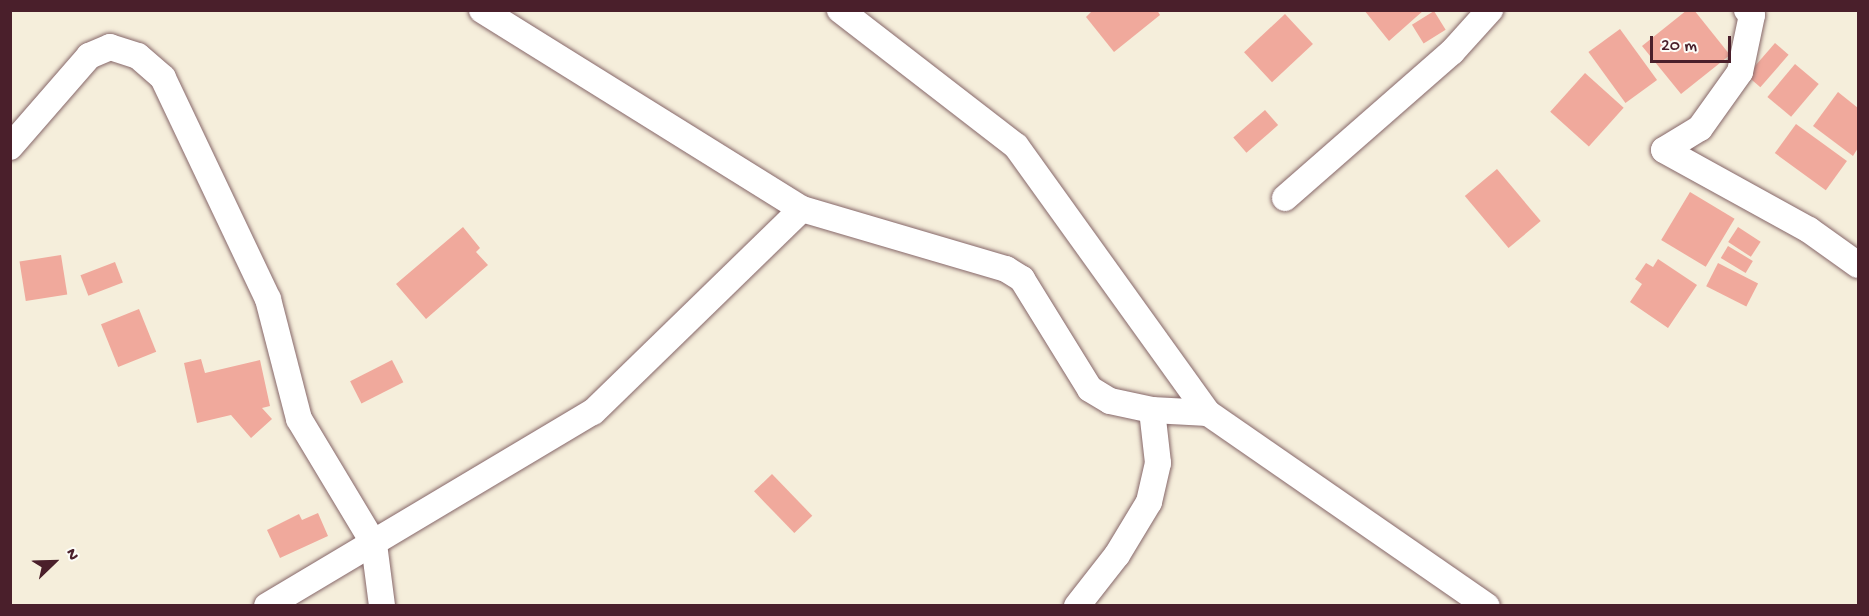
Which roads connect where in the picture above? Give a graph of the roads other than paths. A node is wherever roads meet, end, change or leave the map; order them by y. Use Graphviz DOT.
graph roads {
  1 [pos="482,10"];
  2 [pos="840,10"];
  3 [pos="1490,10"];
  4 [pos="1747,10"];
  5 [pos="10,147"];
  6 [pos="1285,198"];
  7 [pos="802,209"];
  8 [pos="1858,265"];
  9 [pos="1152,410"];
  10 [pos="1208,413"];
  11 [pos="374,544"];
  12 [pos="267,606"];
  13 [pos="382,606"];
  14 [pos="1077,606"];
  15 [pos="1487,606"];
  1 -- 7 [label="street"];
  2 -- 10 [label="street"];
  3 -- 6 [label="street"];
  4 -- 8 [label="street"];
  5 -- 11 [label="street"];
  7 -- 9 [label="street"];
  7 -- 11 [label="street"];
  9 -- 10 [label="street"];
  9 -- 14 [label="street"];
  10 -- 15 [label="street"];
  11 -- 12 [label="street"];
  11 -- 13 [label="street"];
}
